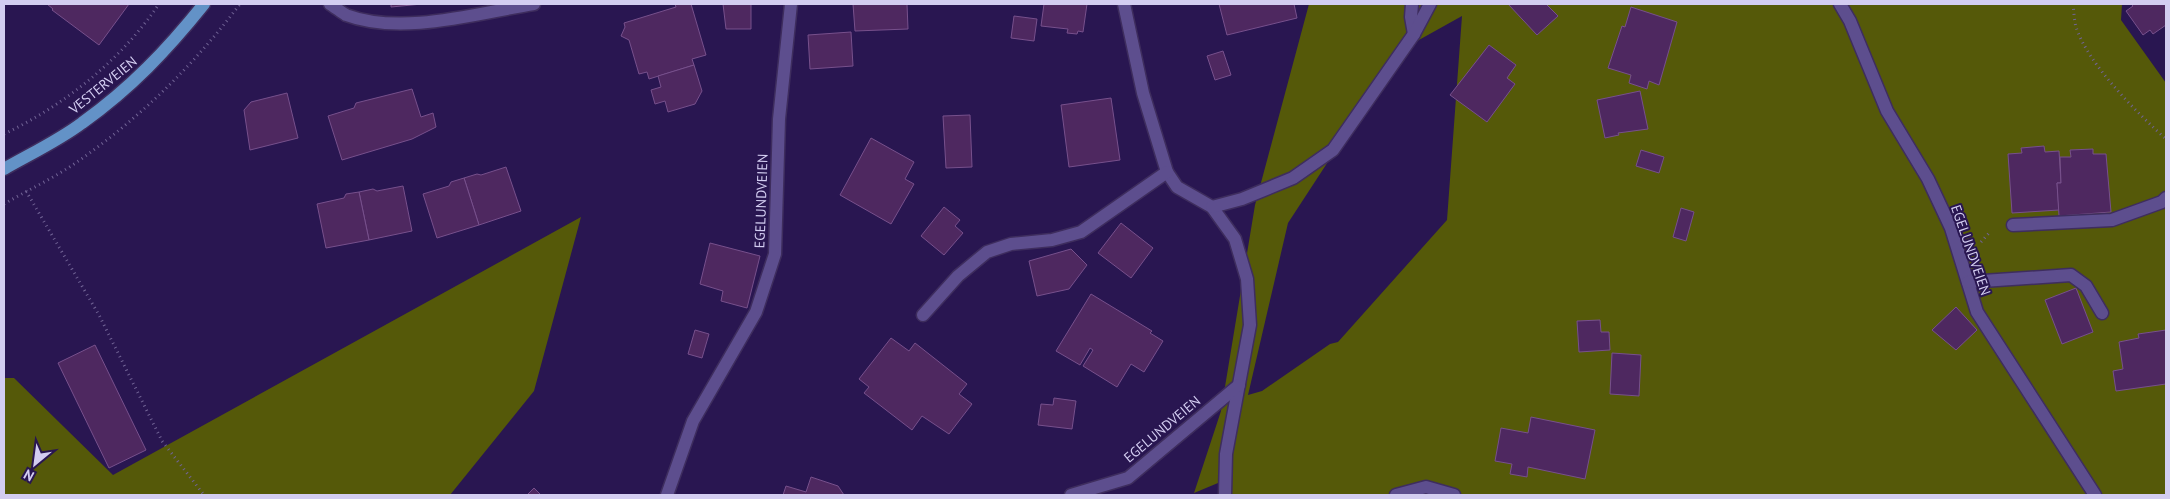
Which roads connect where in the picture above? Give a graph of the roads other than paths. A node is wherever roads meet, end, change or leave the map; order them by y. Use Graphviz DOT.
graph roads {
  1 [pos="204,4"];
  2 [pos="330,4"];
  3 [pos="534,4"];
  4 [pos="791,4"];
  5 [pos="1124,4"];
  6 [pos="1412,4"];
  7 [pos="1430,4"];
  8 [pos="1840,4"];
  9 [pos="1414,34"];
  10 [pos="4,170"];
  11 [pos="1167,172"];
  12 [pos="2166,198"];
  13 [pos="1212,207"];
  14 [pos="2013,225"];
  15 [pos="1968,282"];
  16 [pos="2102,313"];
  17 [pos="923,315"];
  18 [pos="1238,385"];
  19 [pos="667,495"];
  20 [pos="1071,495"];
  21 [pos="1225,495"];
  22 [pos="1396,495"];
  23 [pos="1454,495"];
  24 [pos="2096,495"];
  1 -- 10 [label="main road, VESTERVEIEN"];
  2 -- 3 [label="street"];
  4 -- 19 [label="street, EGELUNDVEIEN"];
  5 -- 11 [label="street"];
  6 -- 9 [label="street"];
  7 -- 9 [label="street"];
  8 -- 15 [label="street, EGELUNDVEIEN"];
  9 -- 13 [label="street"];
  11 -- 13 [label="street"];
  11 -- 17 [label="street"];
  12 -- 14 [label="street"];
  13 -- 18 [label="street"];
  15 -- 16 [label="street"];
  15 -- 24 [label="street, EGELUNDVEIEN"];
  18 -- 20 [label="street, EGELUNDVEIEN"];
  18 -- 21 [label="street"];
  22 -- 23 [label="street"];
}
